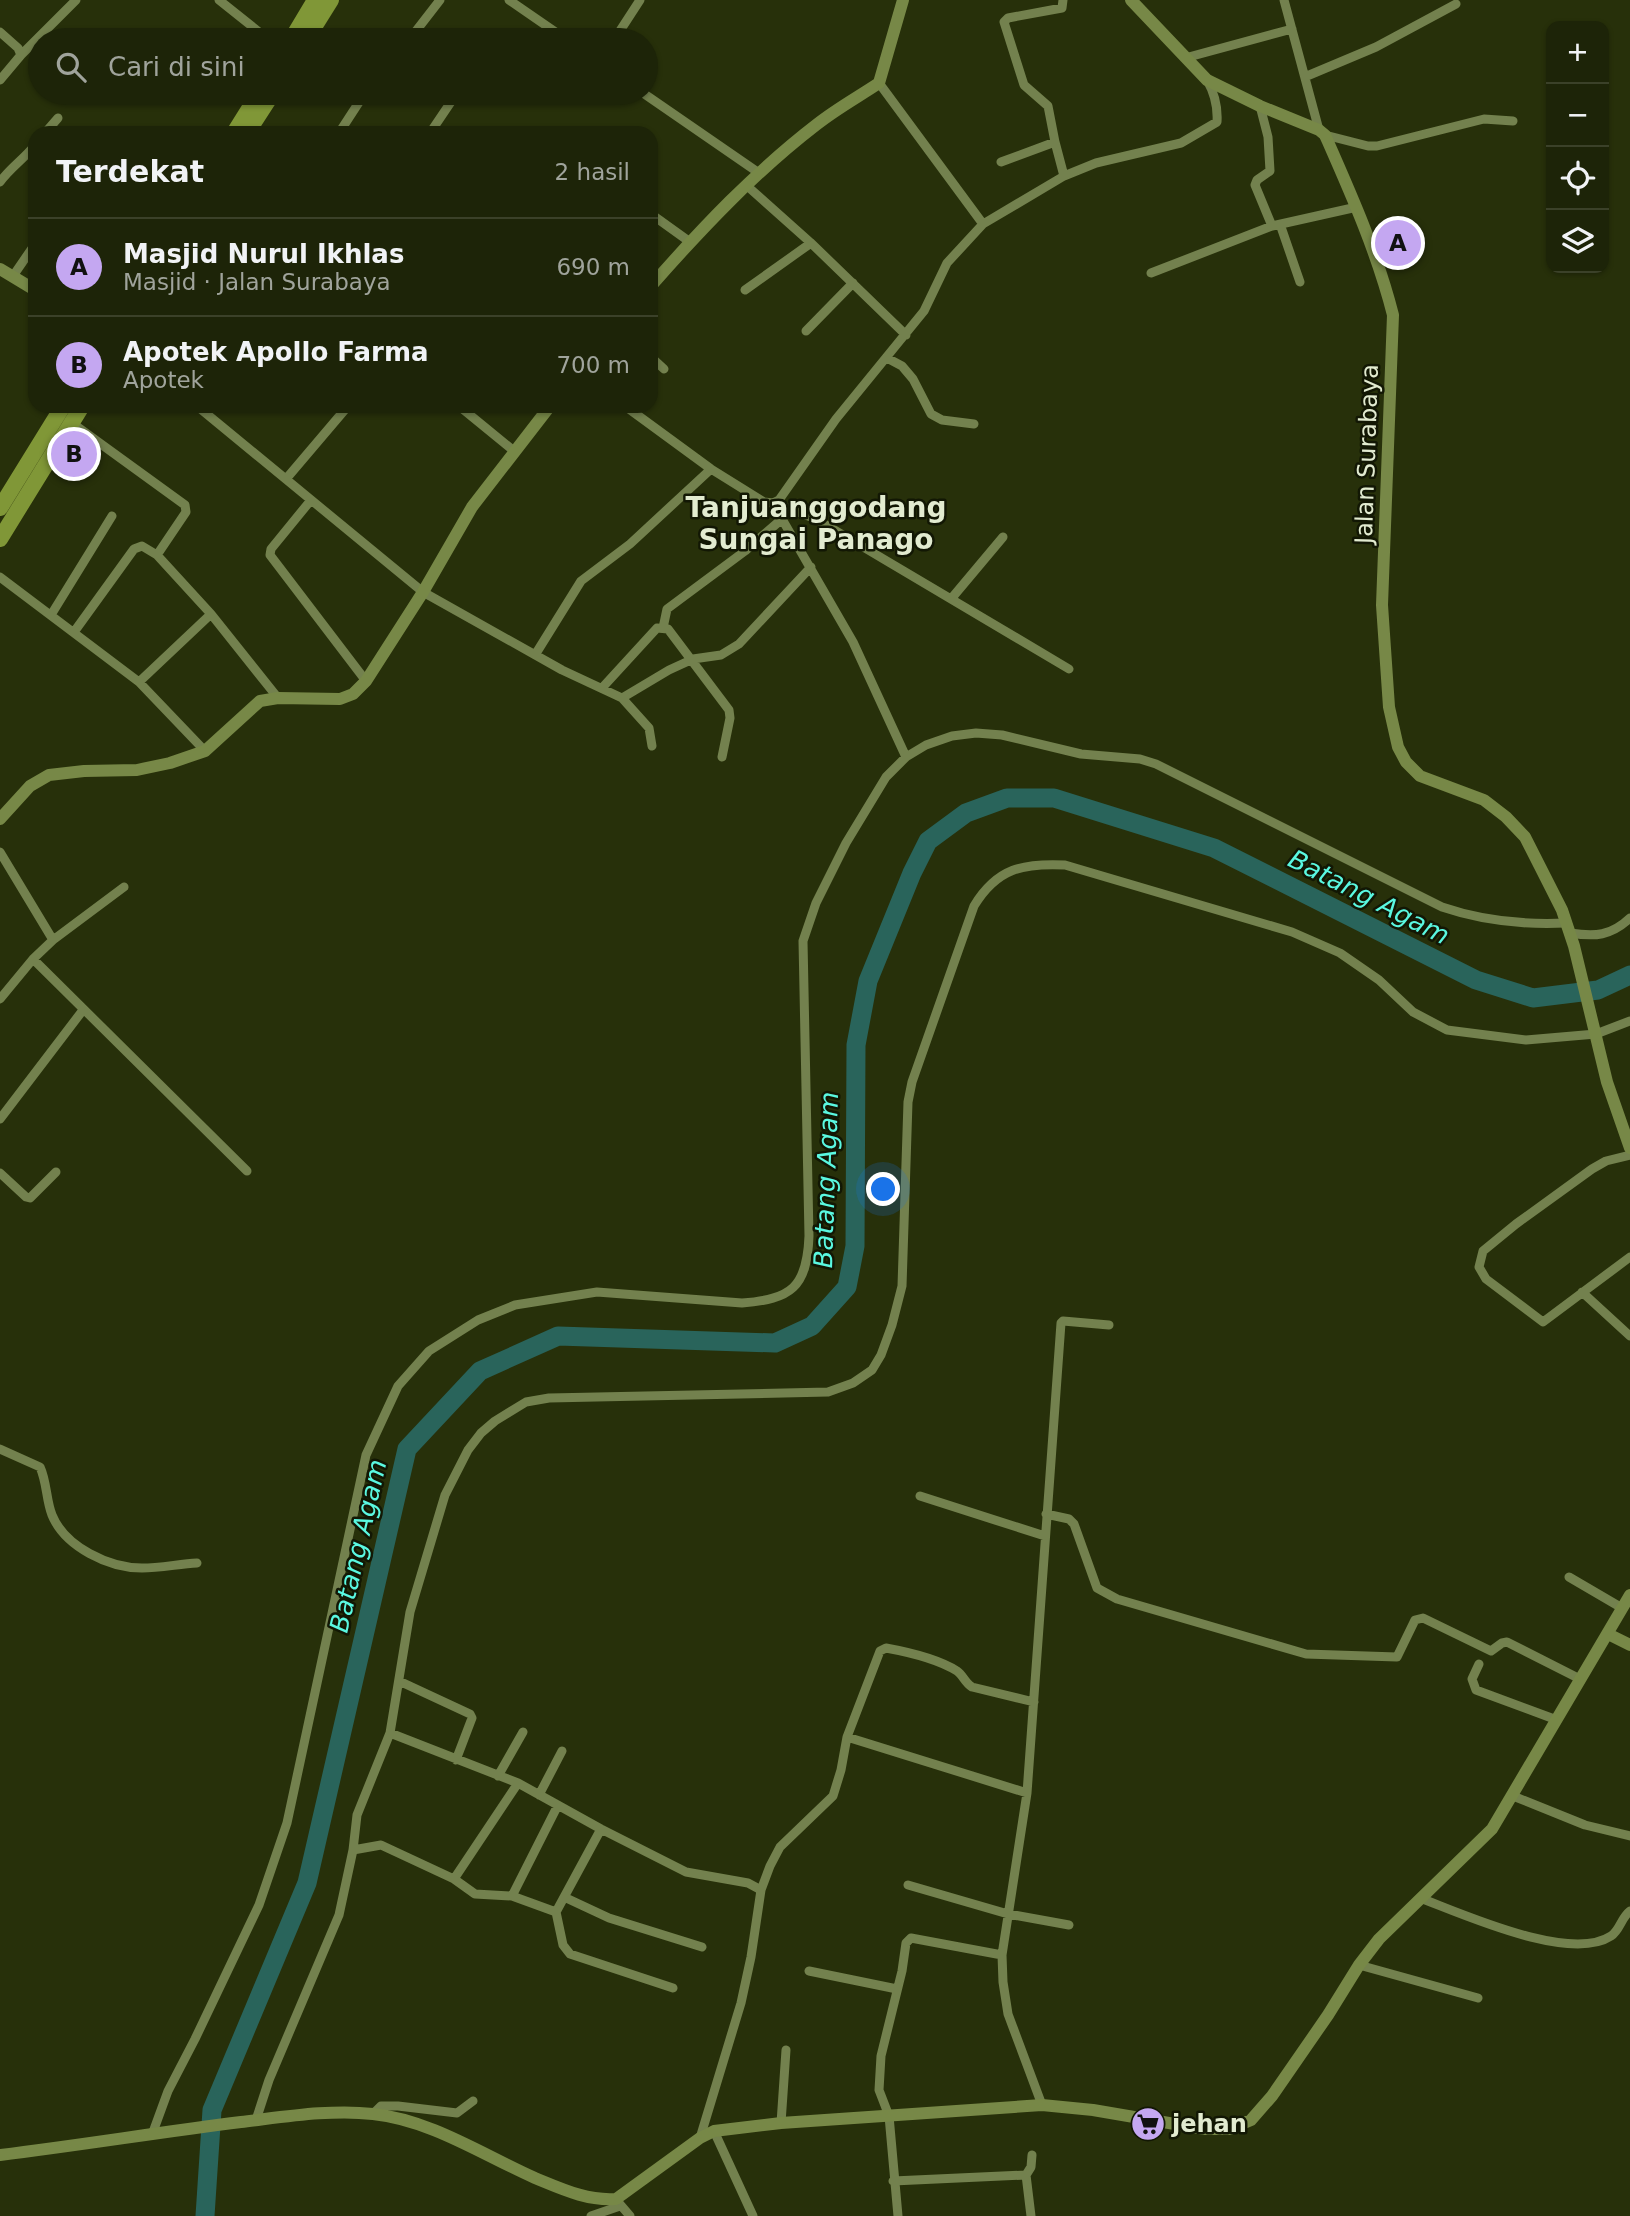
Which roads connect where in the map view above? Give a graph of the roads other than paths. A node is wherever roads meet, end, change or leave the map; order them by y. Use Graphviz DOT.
graph roads {
  1 [pos="76,0"];
  2 [pos="219,0"];
  3 [pos="316,0"];
  4 [pos="331,0"];
  5 [pos="440,0"];
  6 [pos="509,0"];
  7 [pos="640,0"];
  8 [pos="902,0"];
  9 [pos="1063,0"];
  10 [pos="1131,0"];
  11 [pos="1284,0"];
  12 [pos="1456,4"];
  13 [pos="48,28"];
  14 [pos="254,28"];
  15 [pos="298,28"];
  16 [pos="314,28"];
  17 [pos="418,28"];
  18 [pos="550,28"];
  19 [pos="622,28"];
  20 [pos="1292,29"];
  21 [pos="0,32"];
  22 [pos="28,48"];
  23 [pos="21,55"];
  24 [pos="1185,58"];
  25 [pos="1307,76"];
  26 [pos="0,80"];
  27 [pos="1207,80"];
  28 [pos="879,83"];
  29 [pos="658,103"];
  30 [pos="252,105"];
  31 [pos="266,105"];
  32 [pos="357,105"];
  33 [pos="449,105"];
  34 [pos="1260,106"];
  35 [pos="58,118"];
  36 [pos="1513,121"];
  37 [pos="51,126"];
  38 [pos="238,126"];
  39 [pos="255,126"];
  40 [pos="344,126"];
  41 [pos="435,126"];
  42 [pos="1322,132"];
  43 [pos="1055,142"];
  44 [pos="28,153"];
  45 [pos="1001,162"];
  46 [pos="759,173"];
  47 [pos="1064,176"];
  48 [pos="0,182"];
  49 [pos="746,185"];
  50 [pos="1357,207"];
  51 [pos="658,219"];
  52 [pos="983,224"];
  53 [pos="1276,225"];
  54 [pos="690,242"];
  55 [pos="811,243"];
  56 [pos="28,254"];
  57 [pos="0,269"];
  58 [pos="1151,272"];
  59 [pos="13,276"];
  60 [pos="658,278"];
  61 [pos="1300,282"];
  62 [pos="853,283"];
  63 [pos="28,286"];
  64 [pos="745,290"];
  65 [pos="806,331"];
  66 [pos="906,335"];
  67 [pos="887,358"];
  68 [pos="658,363"];
  69 [pos="664,369"];
  70 [pos="60,413"];
  71 [pos="78,413"];
  72 [pos="206,413"];
  73 [pos="342,413"];
  74 [pos="468,413"];
  75 [pos="544,413"];
  76 [pos="635,413"];
  77 [pos="72,423"];
  78 [pos="974,424"];
  79 [pos="514,450"];
  80 [pos="711,469"];
  81 [pos="29,477"];
  82 [pos="286,479"];
  83 [pos="311,500"];
  84 [pos="781,500"];
  85 [pos="0,508"];
  86 [pos="112,516"];
  87 [pos="782,519"];
  88 [pos="5,521"];
  89 [pos="1003,537"];
  90 [pos="0,540"];
  91 [pos="157,555"];
  92 [pos="811,567"];
  93 [pos="0,577"];
  94 [pos="423,592"];
  95 [pos="951,599"];
  96 [pos="211,614"];
  97 [pos="51,615"];
  98 [pos="663,628"];
  99 [pos="74,632"];
  100 [pos="535,655"];
  101 [pos="693,659"];
  102 [pos="1069,669"];
  103 [pos="366,681"];
  104 [pos="139,682"];
  105 [pos="602,688"];
  106 [pos="278,698"];
  107 [pos="622,698"];
  108 [pos="652,746"];
  109 [pos="205,751"];
  110 [pos="722,757"];
  111 [pos="906,757"];
  112 [pos="0,819"];
  113 [pos="0,852"];
  114 [pos="124,887"];
  115 [pos="1630,918"];
  116 [pos="1570,934"];
  117 [pos="53,940"];
  118 [pos="33,959"];
  119 [pos="0,999"];
  120 [pos="83,1010"];
  121 [pos="1630,1021"];
  122 [pos="1596,1034"];
  123 [pos="0,1119"];
  124 [pos="1630,1148"];
  125 [pos="1630,1155"];
  126 [pos="247,1171"];
  127 [pos="56,1172"];
  128 [pos="0,1173"];
  129 [pos="1630,1256"];
  130 [pos="1582,1292"];
  131 [pos="1109,1325"];
  132 [pos="1630,1336"];
  133 [pos="0,1449"];
  134 [pos="920,1496"];
  135 [pos="1046,1514"];
  136 [pos="1045,1536"];
  137 [pos="197,1563"];
  138 [pos="1569,1577"];
  139 [pos="1630,1595"];
  140 [pos="1622,1608"];
  141 [pos="1608,1634"];
  142 [pos="1630,1646"];
  143 [pos="1479,1664"];
  144 [pos="1580,1679"];
  145 [pos="399,1681"];
  146 [pos="1034,1702"];
  147 [pos="1557,1720"];
  148 [pos="523,1732"];
  149 [pos="390,1733"];
  150 [pos="847,1737"];
  151 [pos="562,1751"];
  152 [pos="456,1760"];
  153 [pos="498,1776"];
  154 [pos="518,1783"];
  155 [pos="1027,1793"];
  156 [pos="539,1795"];
  157 [pos="1513,1796"];
  158 [pos="558,1805"];
  159 [pos="601,1829"];
  160 [pos="1630,1836"];
  161 [pos="353,1850"];
  162 [pos="454,1879"];
  163 [pos="908,1885"];
  164 [pos="761,1890"];
  165 [pos="512,1896"];
  166 [pos="564,1896"];
  167 [pos="1420,1898"];
  168 [pos="1630,1911"];
  169 [pos="556,1912"];
  170 [pos="1007,1914"];
  171 [pos="1069,1925"];
  172 [pos="702,1947"];
  173 [pos="1002,1955"];
  174 [pos="1359,1965"];
  175 [pos="809,1971"];
  176 [pos="673,1988"];
  177 [pos="897,1989"];
  178 [pos="1478,1998"];
  179 [pos="786,2050"];
  180 [pos="473,2101"];
  181 [pos="1042,2105"];
  182 [pos="373,2114"];
  183 [pos="888,2116"];
  184 [pos="251,2121"];
  185 [pos="781,2123"];
  186 [pos="714,2131"];
  187 [pos="153,2132"];
  188 [pos="700,2138"];
  189 [pos="0,2155"];
  190 [pos="1032,2155"];
  191 [pos="1026,2175"];
  192 [pos="893,2181"];
  193 [pos="618,2203"];
  194 [pos="591,2216"];
  195 [pos="630,2216"];
  196 [pos="753,2216"];
  197 [pos="898,2216"];
  198 [pos="1031,2216"];
  1 -- 13 [label="street"];
  2 -- 14 [label="street"];
  3 -- 15 [label="highway"];
  4 -- 16 [label="highway"];
  5 -- 17 [label="street"];
  6 -- 18 [label="street"];
  7 -- 19 [label="street"];
  8 -- 28 [label="street"];
  9 -- 43 [label="street"];
  10 -- 24 [label="street"];
  11 -- 20 [label="street"];
  12 -- 25 [label="street"];
  20 -- 24 [label="street"];
  20 -- 25 [label="street"];
  21 -- 23 [label="street"];
  22 -- 23 [label="street"];
  23 -- 26 [label="street"];
  24 -- 27 [label="street"];
  25 -- 42 [label="street"];
  27 -- 34 [label="street"];
  27 -- 47 [label="street"];
  28 -- 46 [label="street"];
  28 -- 52 [label="street"];
  29 -- 46 [label="street"];
  30 -- 38 [label="highway"];
  31 -- 39 [label="highway"];
  32 -- 40 [label="street"];
  33 -- 41 [label="street"];
  34 -- 42 [label="street"];
  34 -- 53 [label="street"];
  35 -- 37 [label="street"];
  36 -- 42 [label="street"];
  42 -- 50 [label="street, Jalan Surabaya"];
  43 -- 45 [label="street"];
  43 -- 47 [label="street"];
  44 -- 48 [label="street"];
  46 -- 49 [label="street"];
  47 -- 52 [label="street"];
  49 -- 54 [label="street"];
  49 -- 55 [label="street"];
  50 -- 53 [label="street"];
  50 -- 116 [label="street, Jalan Surabaya"];
  51 -- 54 [label="street"];
  52 -- 66 [label="street"];
  53 -- 58 [label="street"];
  53 -- 61 [label="street"];
  54 -- 60 [label="street"];
  55 -- 62 [label="street"];
  55 -- 64 [label="street"];
  56 -- 59 [label="street"];
  57 -- 59 [label="street"];
  59 -- 63 [label="street"];
  62 -- 65 [label="street"];
  62 -- 66 [label="street"];
  66 -- 67 [label="street"];
  67 -- 78 [label="street"];
  67 -- 84 [label="street"];
  68 -- 69 [label="street"];
  70 -- 81 [label="highway"];
  71 -- 77 [label="highway"];
  72 -- 82 [label="street"];
  73 -- 82 [label="street"];
  74 -- 79 [label="street"];
  75 -- 79 [label="street"];
  76 -- 80 [label="street"];
  77 -- 81 [label="highway"];
  77 -- 91 [label="street"];
  79 -- 94 [label="street"];
  80 -- 84 [label="street"];
  80 -- 100 [label="street"];
  81 -- 85 [label="highway"];
  81 -- 88 [label="highway"];
  82 -- 83 [label="street"];
  83 -- 94 [label="street"];
  83 -- 103 [label="street"];
  84 -- 87 [label="street"];
  84 -- 95 [label="street"];
  86 -- 97 [label="street"];
  87 -- 92 [label="street"];
  87 -- 98 [label="street"];
  88 -- 90 [label="highway"];
  89 -- 95 [label="street"];
  91 -- 96 [label="street"];
  91 -- 99 [label="street"];
  92 -- 101 [label="street"];
  92 -- 111 [label="street"];
  93 -- 97 [label="street"];
  94 -- 100 [label="street"];
  94 -- 103 [label="street"];
  95 -- 102 [label="street"];
  96 -- 104 [label="street"];
  96 -- 106 [label="street"];
  97 -- 99 [label="street"];
  98 -- 101 [label="street"];
  98 -- 105 [label="street"];
  99 -- 104 [label="street"];
  100 -- 105 [label="street"];
  101 -- 107 [label="street"];
  101 -- 110 [label="street"];
  103 -- 106 [label="street"];
  104 -- 109 [label="street"];
  105 -- 107 [label="street"];
  106 -- 109 [label="street"];
  107 -- 108 [label="street"];
  109 -- 112 [label="street"];
  111 -- 116 [label="street"];
  111 -- 187 [label="street"];
  113 -- 117 [label="street"];
  114 -- 117 [label="street"];
  115 -- 116 [label="street"];
  116 -- 122 [label="street, Jalan Surabaya"];
  117 -- 118 [label="street"];
  118 -- 119 [label="street"];
  118 -- 120 [label="street"];
  120 -- 123 [label="street"];
  120 -- 126 [label="street"];
  121 -- 122 [label="street"];
  122 -- 124 [label="street, Jalan Surabaya"];
  122 -- 145 [label="street"];
  125 -- 130 [label="street"];
  127 -- 128 [label="street"];
  129 -- 130 [label="street"];
  130 -- 132 [label="street"];
  131 -- 135 [label="street"];
  133 -- 137 [label="street"];
  134 -- 136 [label="street"];
  135 -- 136 [label="street"];
  135 -- 144 [label="street"];
  136 -- 146 [label="street"];
  138 -- 140 [label="street"];
  139 -- 140 [label="street"];
  140 -- 141 [label="street"];
  141 -- 142 [label="street"];
  141 -- 144 [label="street"];
  143 -- 147 [label="street"];
  144 -- 147 [label="street"];
  145 -- 149 [label="street"];
  145 -- 152 [label="street"];
  146 -- 150 [label="street"];
  146 -- 155 [label="street"];
  147 -- 157 [label="street"];
  148 -- 153 [label="street"];
  149 -- 152 [label="street"];
  149 -- 161 [label="street"];
  150 -- 155 [label="street"];
  150 -- 164 [label="street"];
  151 -- 156 [label="street"];
  152 -- 153 [label="street"];
  153 -- 154 [label="street"];
  154 -- 156 [label="street"];
  154 -- 162 [label="street"];
  155 -- 170 [label="street"];
  156 -- 158 [label="street"];
  157 -- 160 [label="street"];
  157 -- 167 [label="street"];
  158 -- 159 [label="street"];
  158 -- 165 [label="street"];
  159 -- 164 [label="street"];
  159 -- 166 [label="street"];
  161 -- 162 [label="street"];
  161 -- 184 [label="street"];
  162 -- 165 [label="street"];
  163 -- 170 [label="street"];
  164 -- 188 [label="street"];
  165 -- 169 [label="street"];
  166 -- 169 [label="street"];
  166 -- 172 [label="street"];
  167 -- 168 [label="street"];
  167 -- 174 [label="street"];
  169 -- 176 [label="street"];
  170 -- 171 [label="street"];
  170 -- 173 [label="street"];
  173 -- 177 [label="street"];
  173 -- 181 [label="street"];
  174 -- 178 [label="street"];
  174 -- 181 [label="street"];
  175 -- 177 [label="street"];
  177 -- 183 [label="street"];
  179 -- 185 [label="street"];
  180 -- 182 [label="street"];
  181 -- 183 [label="street"];
  182 -- 184 [label="street"];
  182 -- 193 [label="street"];
  183 -- 185 [label="street"];
  183 -- 192 [label="street"];
  184 -- 187 [label="street"];
  185 -- 186 [label="street"];
  186 -- 188 [label="street"];
  186 -- 196 [label="street"];
  187 -- 189 [label="street"];
  188 -- 193 [label="street"];
  190 -- 191 [label="street"];
  191 -- 192 [label="street"];
  191 -- 198 [label="street"];
  192 -- 197 [label="street"];
  193 -- 194 [label="street"];
  193 -- 195 [label="street"];
}
